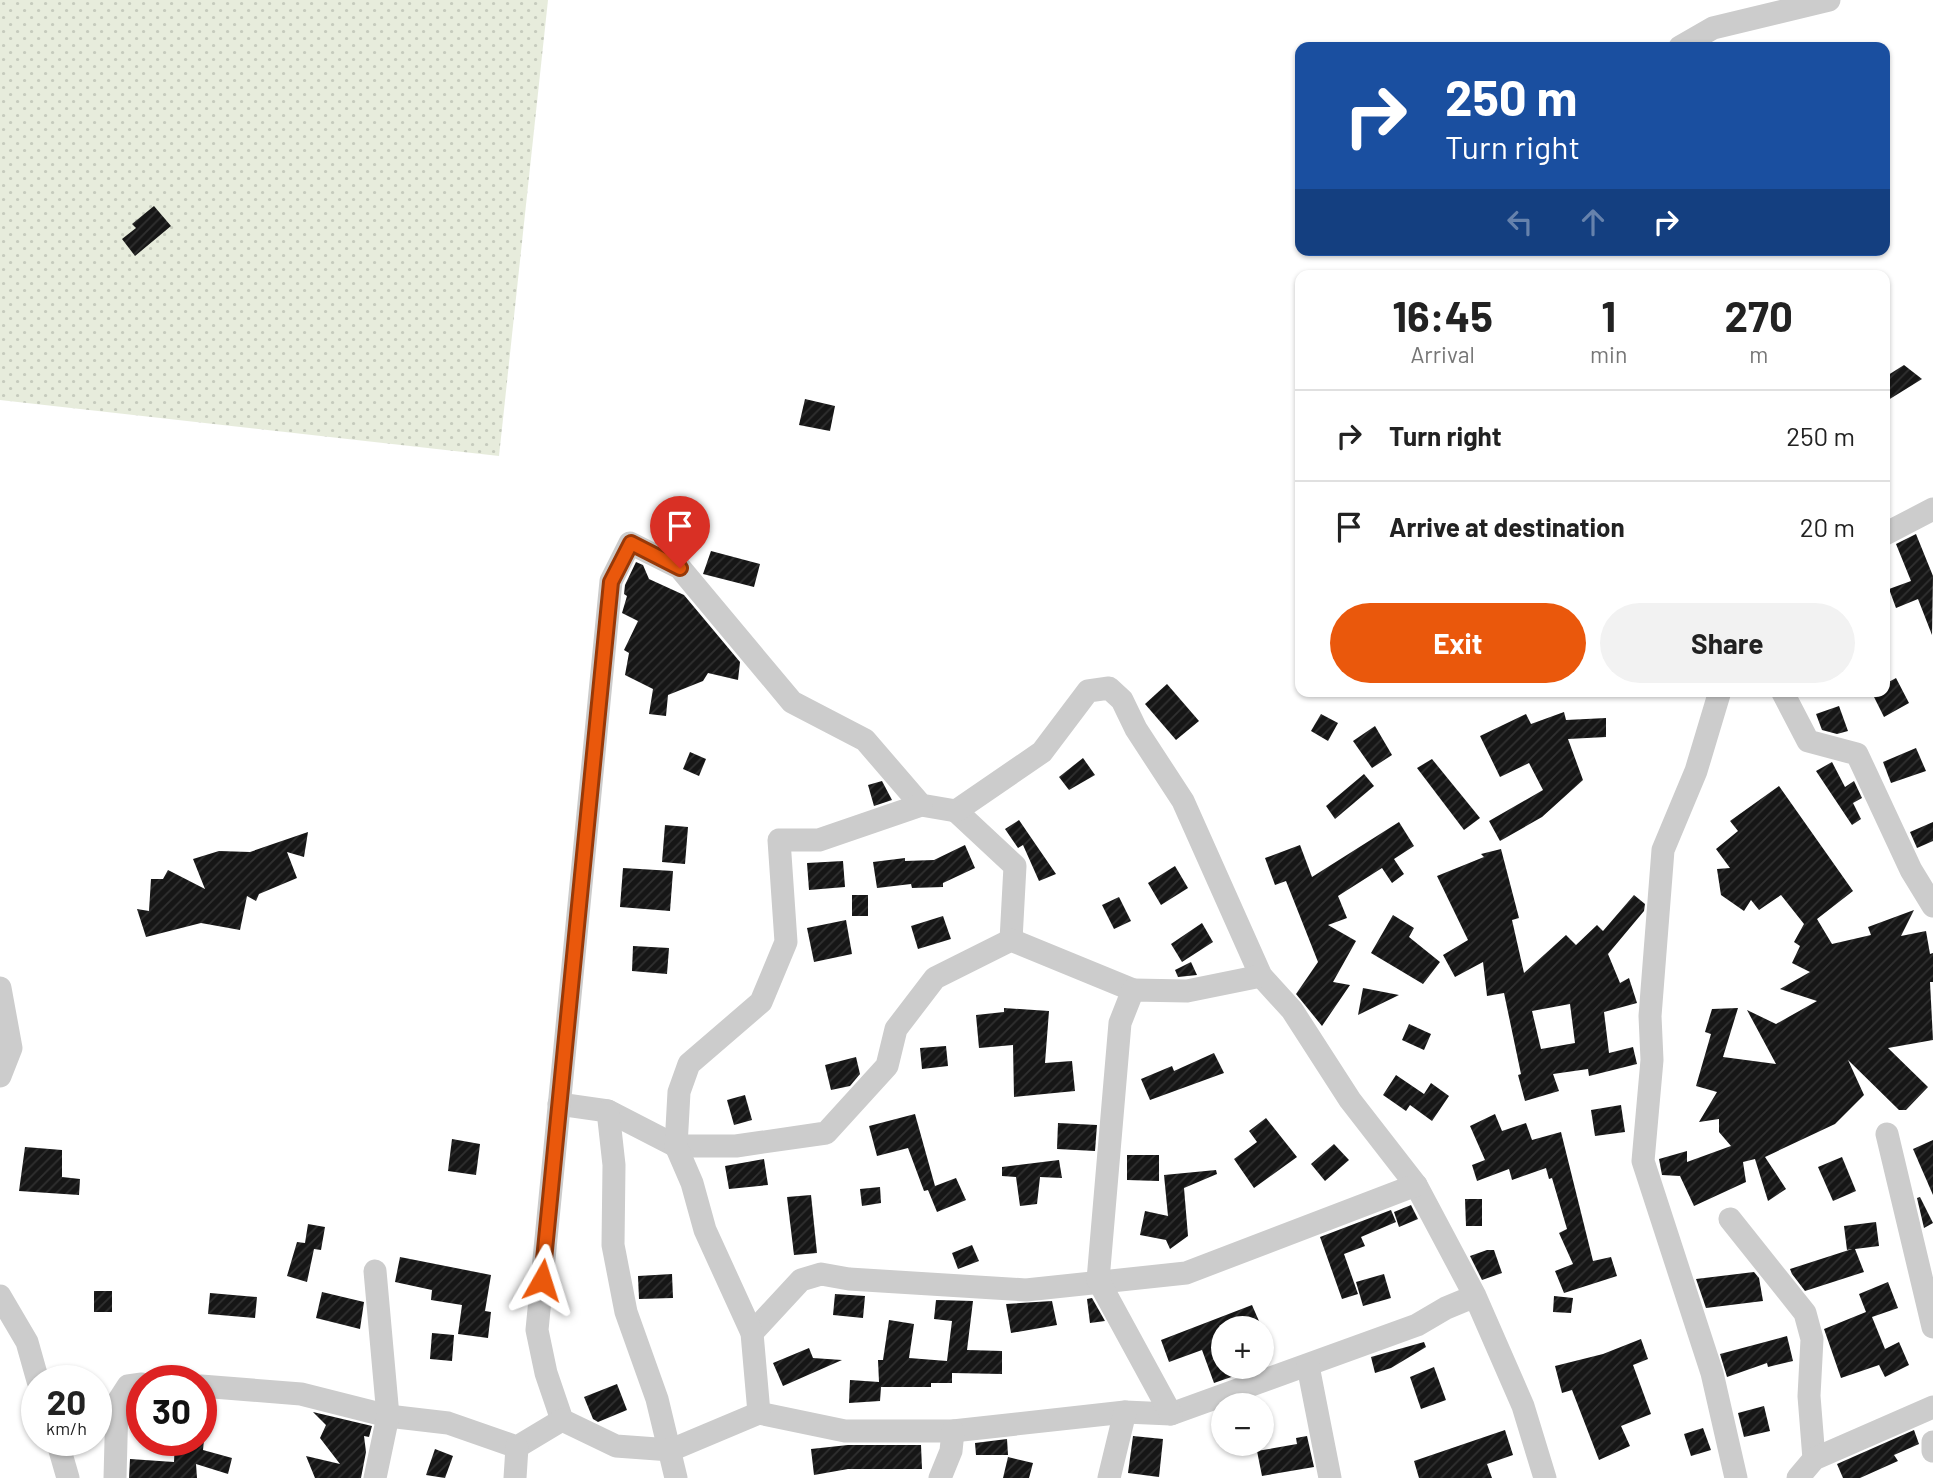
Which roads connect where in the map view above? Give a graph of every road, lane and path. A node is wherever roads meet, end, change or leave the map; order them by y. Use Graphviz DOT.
graph roads {
  1 [pos="1829,0"];
  2 [pos="1689,42"];
  3 [pos="1933,509"];
  4 [pos="1890,531"];
  5 [pos="1718,697"];
  6 [pos="1785,697"];
  7 [pos="922,805"];
  8 [pos="956,811"];
  9 [pos="1933,906"];
  10 [pos="1011,940"];
  11 [pos="1261,976"];
  12 [pos="0,988"];
  13 [pos="1133,990"];
  14 [pos="0,1076"];
  15 [pos="559,1104"];
  16 [pos="608,1111"];
  17 [pos="1887,1134"];
  18 [pos="676,1146"];
  19 [pos="1416,1185"];
  20 [pos="1730,1219"];
  21 [pos="375,1271"];
  22 [pos="1098,1280"];
  23 [pos="0,1296"];
  24 [pos="1475,1296"];
  25 [pos="1933,1327"];
  26 [pos="752,1333"];
  27 [pos="33,1365"];
  28 [pos="1308,1366"];
  29 [pos="217,1387"];
  30 [pos="126,1388"];
  31 [pos="1933,1407"];
  32 [pos="1125,1412"];
  33 [pos="759,1413"];
  34 [pos="1171,1414"];
  35 [pos="388,1416"];
  36 [pos="562,1420"];
  37 [pos="953,1431"];
  38 [pos="1933,1442"];
  39 [pos="517,1447"];
  40 [pos="671,1450"];
  41 [pos="1933,1451"];
  42 [pos="62,1456"];
  43 [pos="1814,1459"];
  44 [pos="1114,1477"];
  45 [pos="68,1478"];
  46 [pos="114,1478"];
  47 [pos="375,1478"];
  48 [pos="515,1478"];
  49 [pos="676,1478"];
  50 [pos="940,1478"];
  51 [pos="1330,1478"];
  52 [pos="1545,1478"];
  53 [pos="1736,1478"];
  54 [pos="1798,1478"];
  1 -- 2 [label="street"];
  3 -- 4 [label="street"];
  5 -- 53 [label="street"];
  6 -- 9 [label="street"];
  7 -- 8 [label="street"];
  7 -- 15 [label="street"];
  7 -- 18 [label="street"];
  8 -- 10 [label="street"];
  8 -- 11 [label="street"];
  10 -- 13 [label="street"];
  10 -- 18 [label="street"];
  11 -- 13 [label="street"];
  11 -- 19 [label="street"];
  12 -- 14 [label="street"];
  13 -- 22 [label="street"];
  15 -- 16 [label="street"];
  15 -- 36 [label="street"];
  16 -- 18 [label="street"];
  16 -- 40 [label="street"];
  17 -- 25 [label="street"];
  18 -- 26 [label="street"];
  19 -- 22 [label="street"];
  19 -- 24 [label="street"];
  20 -- 43 [label="street"];
  21 -- 35 [label="street"];
  22 -- 26 [label="street"];
  22 -- 34 [label="street"];
  23 -- 27 [label="street"];
  24 -- 28 [label="street"];
  24 -- 52 [label="street"];
  26 -- 33 [label="street"];
  28 -- 34 [label="street"];
  28 -- 51 [label="street"];
  29 -- 35 [label="street"];
  30 -- 46 [label="street"];
  31 -- 43 [label="street"];
  32 -- 34 [label="street"];
  32 -- 37 [label="street"];
  32 -- 44 [label="street"];
  33 -- 37 [label="street"];
  33 -- 40 [label="street"];
  35 -- 39 [label="street"];
  35 -- 47 [label="street"];
  36 -- 39 [label="street"];
  36 -- 40 [label="street"];
  37 -- 50 [label="street"];
  38 -- 41 [label="street"];
  39 -- 48 [label="street"];
  40 -- 49 [label="street"];
  42 -- 45 [label="street"];
  43 -- 54 [label="street"];
}
